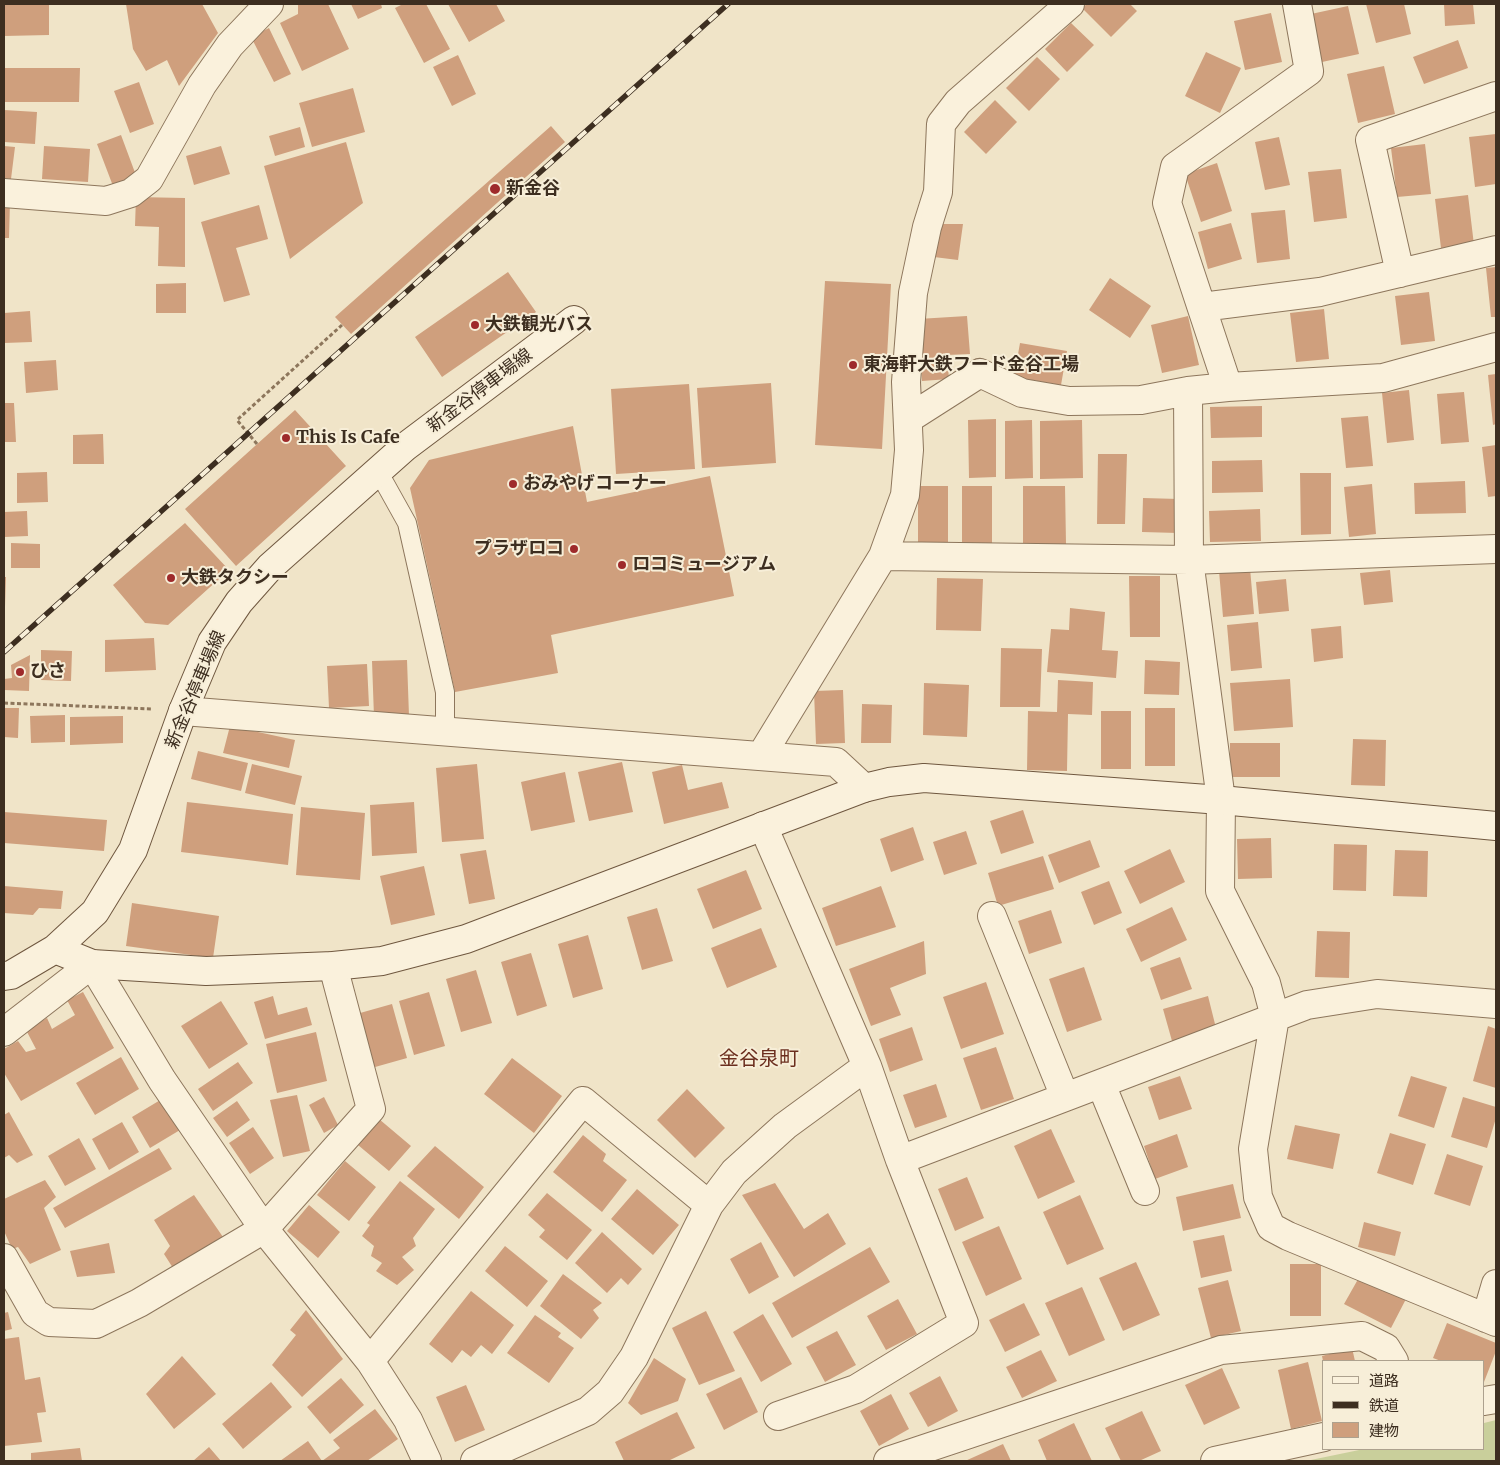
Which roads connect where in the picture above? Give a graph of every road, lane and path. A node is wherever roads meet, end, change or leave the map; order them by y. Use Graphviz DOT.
graph roads {
  1 [pos="269,4"];
  2 [pos="1070,4"];
  3 [pos="1297,4"];
  4 [pos="1496,96"];
  5 [pos="4,193"];
  6 [pos="1496,250"];
  7 [pos="1400,273"];
  8 [pos="1202,307"];
  9 [pos="574,320"];
  10 [pos="342,325"];
  11 [pos="1496,347"];
  12 [pos="1228,387"];
  13 [pos="1188,391"];
  14 [pos="908,419"];
  15 [pos="257,444"];
  16 [pos="378,471"];
  17 [pos="1496,549"];
  18 [pos="883,556"];
  19 [pos="1190,560"];
  20 [pos="4,704"];
  21 [pos="183,711"];
  22 [pos="445,731"];
  23 [pos="761,756"];
  24 [pos="864,788"];
  25 [pos="1221,800"];
  26 [pos="763,826"];
  27 [pos="1496,826"];
  28 [pos="992,916"];
  29 [pos="55,949"];
  30 [pos="92,964"];
  31 [pos="332,966"];
  32 [pos="4,976"];
  33 [pos="1496,1004"];
  34 [pos="1275,1017"];
  35 [pos="4,1032"];
  36 [pos="867,1066"];
  37 [pos="1101,1084"];
  38 [pos="1065,1097"];
  39 [pos="900,1160"];
  40 [pos="1145,1191"];
  41 [pos="709,1205"];
  42 [pos="264,1229"];
  43 [pos="4,1258"];
  44 [pos="1496,1284"];
  45 [pos="1491,1320"];
  46 [pos="1393,1360"];
  47 [pos="370,1361"];
  48 [pos="778,1416"];
  49 [pos="1322,1437"];
  50 [pos="427,1461"];
  51 [pos="475,1461"];
  52 [pos="888,1461"];
  53 [pos="1215,1461"];
  1 -- 5 [label="street"];
  2 -- 14 [label="street"];
  3 -- 8 [label="street"];
  4 -- 7 [label="street"];
  6 -- 7 [label="street"];
  7 -- 8 [label="street"];
  8 -- 12 [label="street"];
  9 -- 16 [label="street, 新金谷停車場線"];
  10 -- 15 [label="path"];
  11 -- 12 [label="street"];
  12 -- 13 [label="street"];
  13 -- 14 [label="street"];
  13 -- 19 [label="street"];
  14 -- 18 [label="street"];
  16 -- 21 [label="street, 新金谷停車場線"];
  16 -- 22 [label="lane"];
  17 -- 19 [label="street"];
  18 -- 19 [label="street"];
  18 -- 23 [label="street"];
  19 -- 25 [label="street"];
  20 -- 21 [label="path"];
  21 -- 22 [label="street"];
  21 -- 29 [label="street, 新金谷停車場線"];
  22 -- 23 [label="street"];
  23 -- 24 [label="street"];
  24 -- 25 [label="street"];
  24 -- 26 [label="street"];
  25 -- 27 [label="street"];
  25 -- 34 [label="street"];
  26 -- 31 [label="street"];
  26 -- 36 [label="street"];
  28 -- 38 [label="street"];
  29 -- 30 [label="street"];
  29 -- 32 [label="street, 新金谷停車場線"];
  30 -- 31 [label="street"];
  30 -- 35 [label="street"];
  30 -- 42 [label="street"];
  31 -- 42 [label="street"];
  33 -- 34 [label="street"];
  34 -- 37 [label="street"];
  34 -- 45 [label="street"];
  36 -- 39 [label="street"];
  36 -- 41 [label="street"];
  37 -- 38 [label="street"];
  37 -- 40 [label="street"];
  38 -- 39 [label="street"];
  39 -- 48 [label="street"];
  41 -- 47 [label="street"];
  41 -- 51 [label="street"];
  42 -- 43 [label="street"];
  42 -- 47 [label="street"];
  44 -- 45 [label="street"];
  46 -- 52 [label="street"];
  47 -- 50 [label="street"];
  49 -- 53 [label="street"];
}
